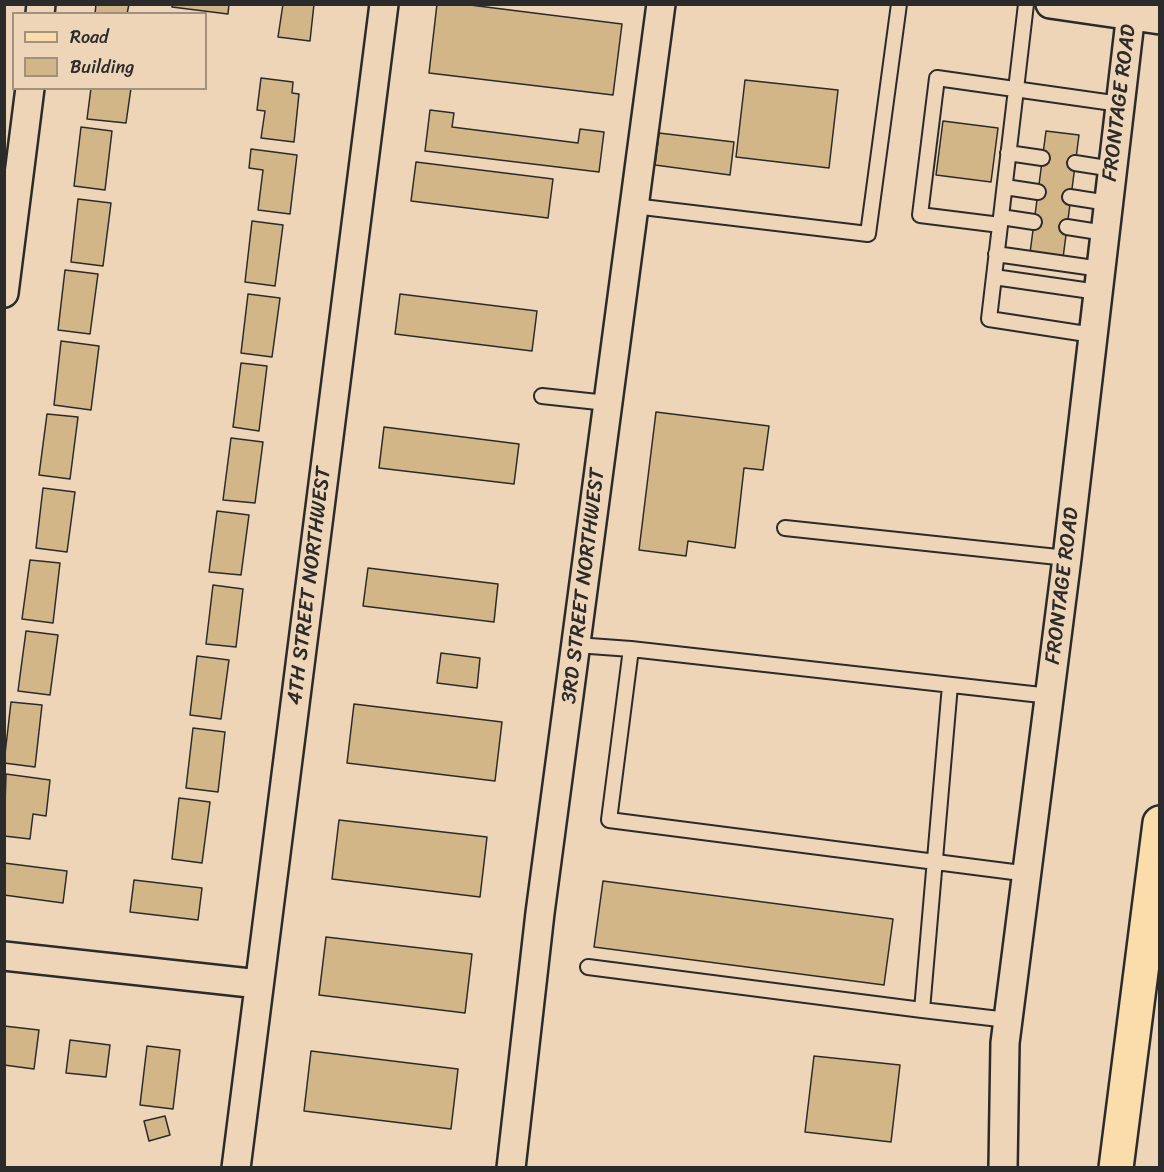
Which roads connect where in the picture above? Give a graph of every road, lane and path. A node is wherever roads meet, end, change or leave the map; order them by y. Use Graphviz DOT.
graph roads {
  1 [pos="384,4"];
  2 [pos="661,4"];
  3 [pos="899,4"];
  4 [pos="1026,4"];
  5 [pos="1050,4"];
  6 [pos="1131,10"];
  7 [pos="1160,20"];
  8 [pos="1016,88"];
  9 [pos="30,90"];
  10 [pos="1120,104"];
  11 [pos="1008,153"];
  12 [pos="1042,158"];
  13 [pos="1075,163"];
  14 [pos="1113,169"];
  15 [pos="1005,188"];
  16 [pos="1038,192"];
  17 [pos="1070,197"];
  18 [pos="1108,203"];
  19 [pos="634,206"];
  20 [pos="1000,221"];
  21 [pos="1034,222"];
  22 [pos="1067,227"];
  23 [pos="1105,233"];
  24 [pos="996,254"];
  25 [pos="994,277"];
  26 [pos="1100,280"];
  27 [pos="4,293"];
  28 [pos="1094,335"];
  29 [pos="542,396"];
  30 [pos="608,403"];
  31 [pos="785,528"];
  32 [pos="1067,558"];
  33 [pos="576,645"];
  34 [pos="631,649"];
  35 [pos="950,685"];
  36 [pos="1050,696"];
  37 [pos="1160,823"];
  38 [pos="934,862"];
  39 [pos="1029,874"];
  40 [pos="4,956"];
  41 [pos="588,968"];
  42 [pos="259,984"];
  43 [pos="922,1010"];
  44 [pos="1008,1020"];
  45 [pos="236,1167"];
  46 [pos="511,1167"];
  47 [pos="1003,1167"];
  48 [pos="1116,1167"];
  1 -- 42 [label="street, 4TH STREET NORTHWEST"];
  2 -- 19 [label="street, 3RD STREET NORTHWEST"];
  3 -- 19 [label="lane"];
  4 -- 8 [label="lane"];
  5 -- 6 [label="street"];
  6 -- 7 [label="street"];
  6 -- 10 [label="street, FRONTAGE ROAD"];
  8 -- 10 [label="lane"];
  8 -- 11 [label="lane"];
  8 -- 20 [label="lane"];
  9 -- 27 [label="street"];
  10 -- 14 [label="street, FRONTAGE ROAD"];
  11 -- 12 [label="lane"];
  11 -- 15 [label="lane"];
  13 -- 14 [label="lane"];
  14 -- 18 [label="street, FRONTAGE ROAD"];
  15 -- 16 [label="lane"];
  15 -- 20 [label="lane"];
  17 -- 18 [label="lane"];
  18 -- 23 [label="street, FRONTAGE ROAD"];
  19 -- 30 [label="street, 3RD STREET NORTHWEST"];
  20 -- 21 [label="lane"];
  20 -- 24 [label="lane"];
  22 -- 23 [label="lane"];
  23 -- 26 [label="street, FRONTAGE ROAD"];
  24 -- 25 [label="lane"];
  24 -- 26 [label="lane"];
  25 -- 26 [label="lane"];
  25 -- 28 [label="lane"];
  26 -- 28 [label="street, FRONTAGE ROAD"];
  28 -- 32 [label="street, FRONTAGE ROAD"];
  29 -- 30 [label="lane"];
  30 -- 33 [label="street, 3RD STREET NORTHWEST"];
  31 -- 32 [label="lane"];
  32 -- 36 [label="street, FRONTAGE ROAD"];
  33 -- 34 [label="lane"];
  33 -- 46 [label="street, 3RD STREET NORTHWEST"];
  34 -- 35 [label="lane"];
  34 -- 38 [label="lane"];
  35 -- 36 [label="lane"];
  35 -- 38 [label="lane"];
  36 -- 39 [label="street, FRONTAGE ROAD"];
  37 -- 48 [label="main road"];
  38 -- 39 [label="lane"];
  38 -- 43 [label="lane"];
  39 -- 44 [label="street, FRONTAGE ROAD"];
  40 -- 42 [label="street"];
  41 -- 43 [label="lane"];
  42 -- 45 [label="street, 4TH STREET NORTHWEST"];
  43 -- 44 [label="lane"];
  44 -- 47 [label="street, FRONTAGE ROAD"];
}
